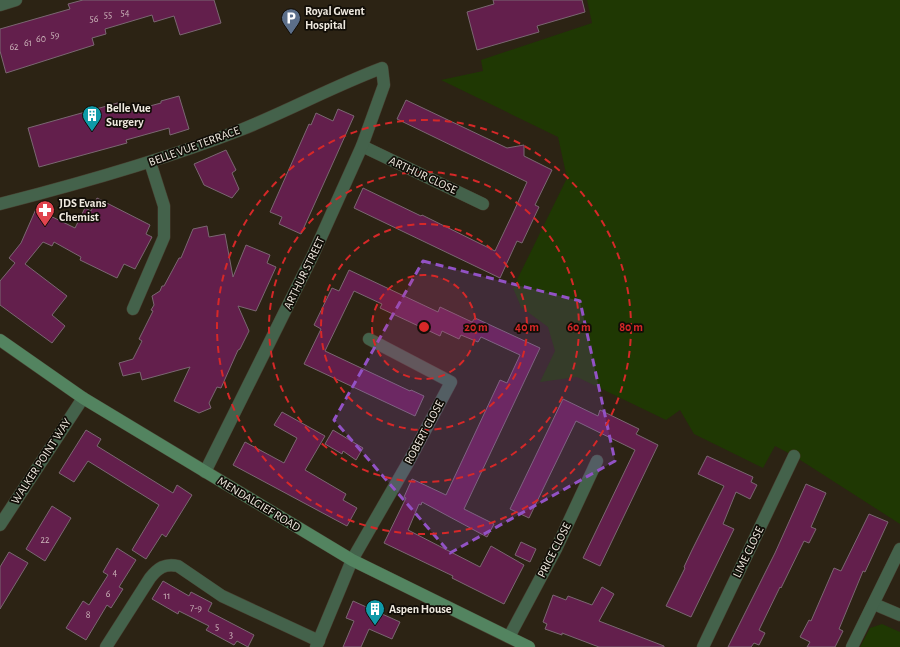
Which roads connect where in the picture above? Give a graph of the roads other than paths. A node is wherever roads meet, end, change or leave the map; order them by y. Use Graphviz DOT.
graph roads {
  1 [pos="16,0"];
  2 [pos="0,5"];
  3 [pos="382,68"];
  4 [pos="362,146"];
  5 [pos="150,162"];
  6 [pos="0,204"];
  7 [pos="483,204"];
  8 [pos="133,309"];
  9 [pos="369,339"];
  10 [pos="0,340"];
  11 [pos="83,398"];
  12 [pos="794,456"];
  13 [pos="597,461"];
  14 [pos="205,472"];
  15 [pos="0,525"];
  16 [pos="900,549"];
  17 [pos="352,560"];
  18 [pos="874,604"];
  19 [pos="900,615"];
  20 [pos="508,637"];
  21 [pos="317,644"];
  22 [pos="106,647"];
  23 [pos="529,647"];
  24 [pos="703,647"];
  25 [pos="852,647"];
  1 -- 2 [label="street"];
  3 -- 4 [label="street, ARTHUR STREET"];
  3 -- 5 [label="street, BELLE VUE TERRACE"];
  4 -- 7 [label="street, ARTHUR CLOSE"];
  4 -- 14 [label="street, ARTHUR STREET"];
  5 -- 6 [label="street, BELLE VUE TERRACE"];
  5 -- 8 [label="street"];
  9 -- 17 [label="street, ROBERT CLOSE"];
  10 -- 11 [label="street, MENDALGIEF ROAD"];
  11 -- 14 [label="street, MENDALGIEF ROAD"];
  11 -- 15 [label="street, WALKER POINT WAY"];
  12 -- 24 [label="street, LIME CLOSE"];
  13 -- 20 [label="street, PRICE CLOSE"];
  14 -- 17 [label="street, MENDALGIEF ROAD"];
  16 -- 18 [label="street"];
  17 -- 20 [label="street, MENDALGIEF ROAD"];
  17 -- 21 [label="street"];
  18 -- 19 [label="street"];
  18 -- 25 [label="street"];
  20 -- 23 [label="street, MENDALGIEF ROAD"];
  21 -- 22 [label="street"];
}
